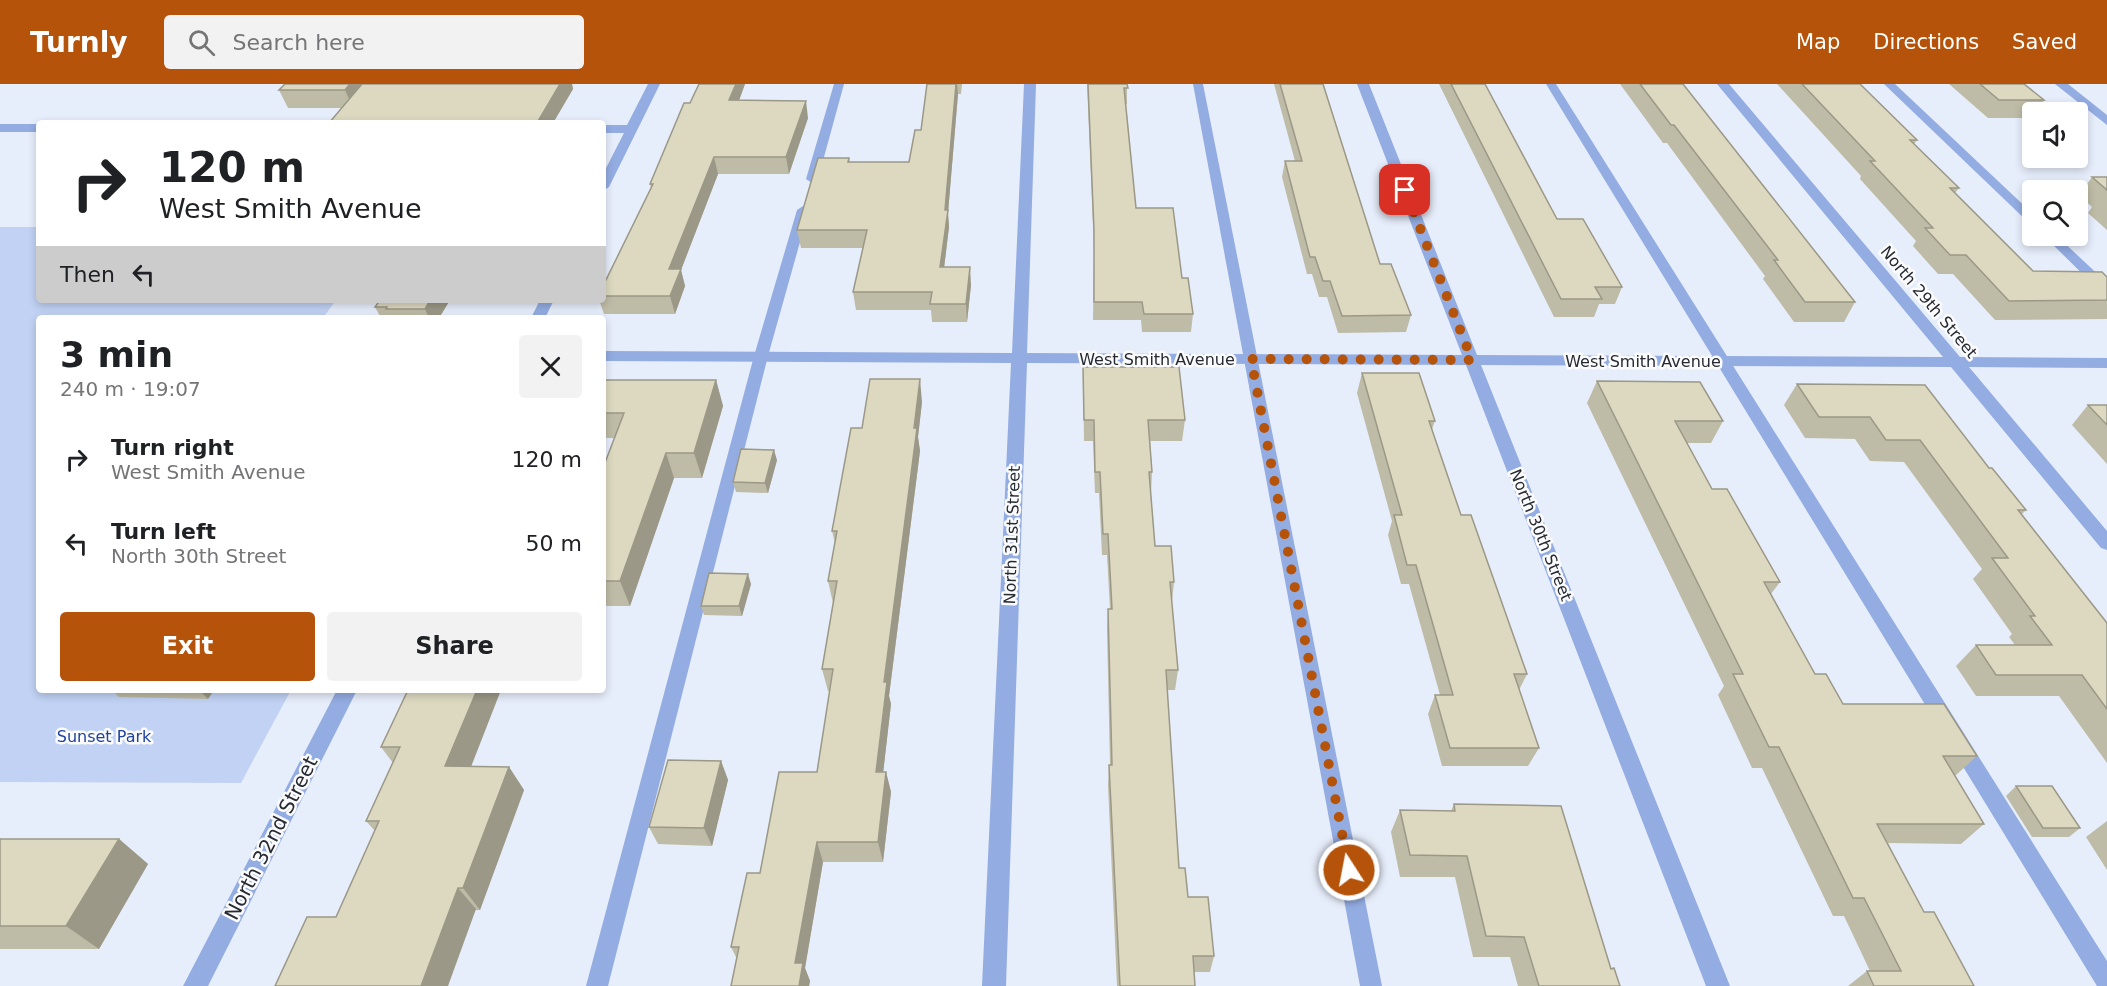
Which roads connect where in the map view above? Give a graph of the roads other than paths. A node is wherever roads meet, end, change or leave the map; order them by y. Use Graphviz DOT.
graph roads {
  1 [pos="654,84"];
  2 [pos="840,84"];
  3 [pos="1030,84"];
  4 [pos="1198,84"];
  5 [pos="1363,84"];
  6 [pos="1551,84"];
  7 [pos="1723,84"];
  8 [pos="1889,84"];
  9 [pos="2061,84"];
  10 [pos="2107,121"];
  11 [pos="0,128"];
  12 [pos="36,128"];
  13 [pos="606,129"];
  14 [pos="632,129"];
  15 [pos="606,181"];
  16 [pos="2022,210"];
  17 [pos="2061,246"];
  18 [pos="2107,290"];
  19 [pos="606,356"];
  20 [pos="761,357"];
  21 [pos="1019,358"];
  22 [pos="1251,359"];
  23 [pos="1472,360"];
  24 [pos="1723,361"];
  25 [pos="1956,362"];
  26 [pos="2107,363"];
  27 [pos="2107,543"];
  28 [pos="345,693"];
  29 [pos="2107,982"];
  30 [pos="195,986"];
  31 [pos="597,986"];
  32 [pos="994,986"];
  33 [pos="1371,986"];
  34 [pos="1718,986"];
  1 -- 14 [label="street"];
  2 -- 20 [label="lane"];
  3 -- 21 [label="street, North 31st Street"];
  4 -- 22 [label="lane"];
  5 -- 23 [label="street, North 30th Street"];
  6 -- 24 [label="lane"];
  7 -- 25 [label="street, North 29th Street"];
  8 -- 16 [label="lane"];
  9 -- 10 [label="street"];
  11 -- 12 [label="street"];
  13 -- 14 [label="street"];
  14 -- 15 [label="street"];
  17 -- 18 [label="lane"];
  19 -- 20 [label="street, West Smith Avenue"];
  20 -- 21 [label="street, West Smith Avenue"];
  20 -- 31 [label="lane"];
  21 -- 22 [label="street, West Smith Avenue"];
  21 -- 32 [label="street, North 31st Street"];
  22 -- 23 [label="street, West Smith Avenue"];
  22 -- 33 [label="lane"];
  23 -- 24 [label="street, West Smith Avenue"];
  23 -- 34 [label="street, North 30th Street"];
  24 -- 25 [label="street, West Smith Avenue"];
  24 -- 29 [label="lane"];
  25 -- 26 [label="street, West Smith Avenue"];
  25 -- 27 [label="street, North 29th Street"];
  28 -- 30 [label="street, North 32nd Street"];
}
